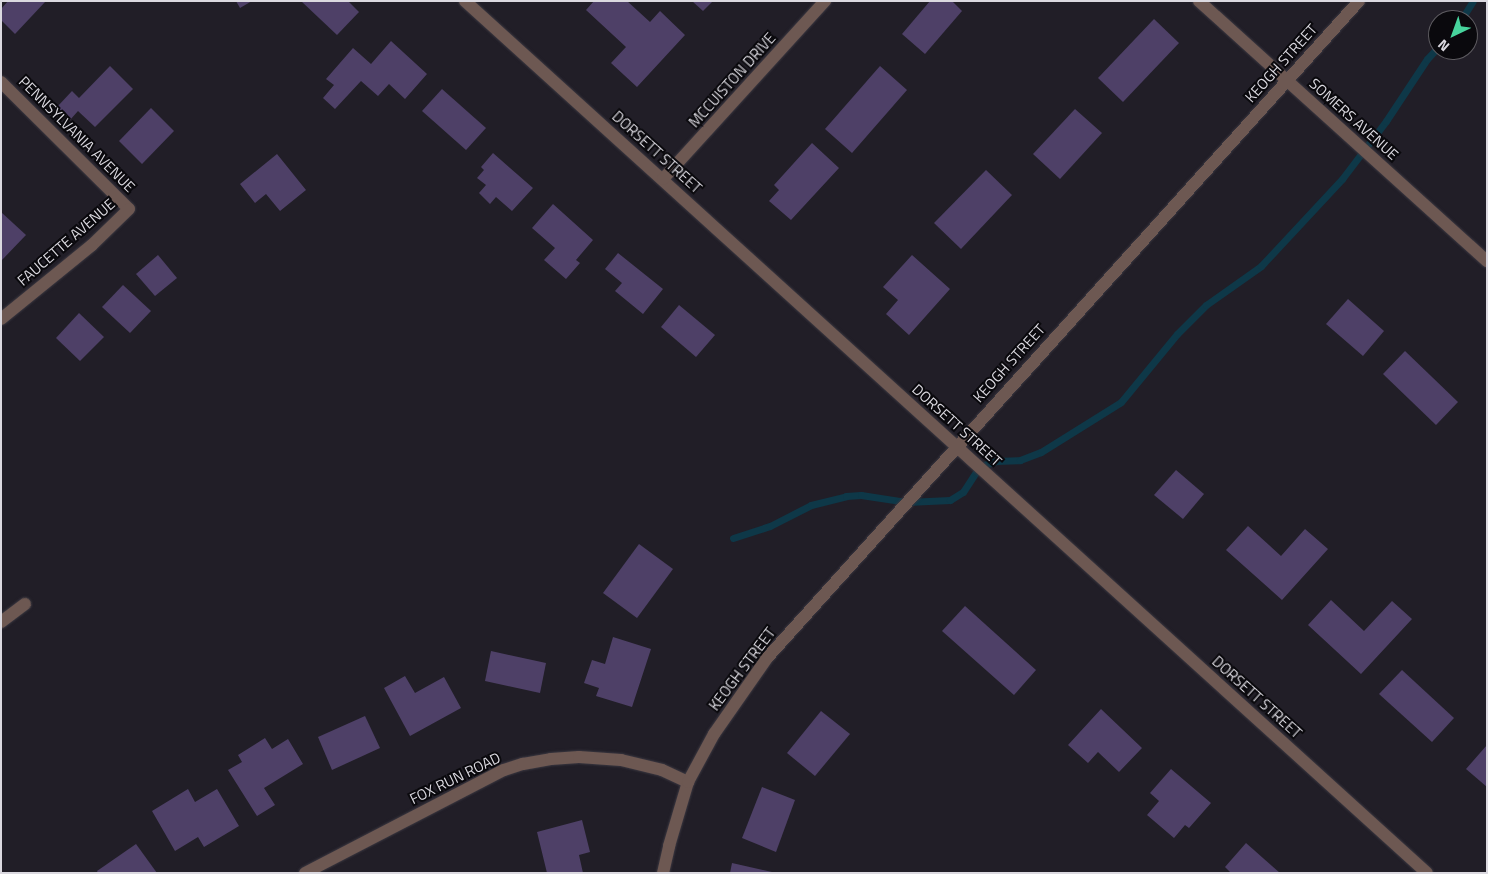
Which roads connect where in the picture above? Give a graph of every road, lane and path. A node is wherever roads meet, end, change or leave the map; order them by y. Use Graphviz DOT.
graph roads {
  1 [pos="465,1"];
  2 [pos="825,1"];
  3 [pos="1199,1"];
  4 [pos="1359,1"];
  5 [pos="1287,80"];
  6 [pos="1,82"];
  7 [pos="663,179"];
  8 [pos="129,209"];
  9 [pos="1487,261"];
  10 [pos="1,319"];
  11 [pos="957,446"];
  12 [pos="25,604"];
  13 [pos="1,622"];
  14 [pos="688,782"];
  15 [pos="306,873"];
  16 [pos="663,873"];
  17 [pos="1427,873"];
  1 -- 7 [label="street, DORSETT STREET"];
  2 -- 7 [label="street, MCCUISTON DRIVE"];
  3 -- 5 [label="street, SOMERS AVENUE"];
  4 -- 5 [label="street, KEOGH STREET"];
  5 -- 9 [label="street, SOMERS AVENUE"];
  5 -- 11 [label="street, KEOGH STREET"];
  6 -- 8 [label="street, PENNSYLVANIA AVENUE"];
  7 -- 11 [label="street, DORSETT STREET"];
  8 -- 10 [label="street, FAUCETTE AVENUE"];
  11 -- 14 [label="street, KEOGH STREET"];
  11 -- 17 [label="street, DORSETT STREET"];
  12 -- 13 [label="street"];
  14 -- 15 [label="street, FOX RUN ROAD"];
  14 -- 16 [label="street, KEOGH STREET"];
}
